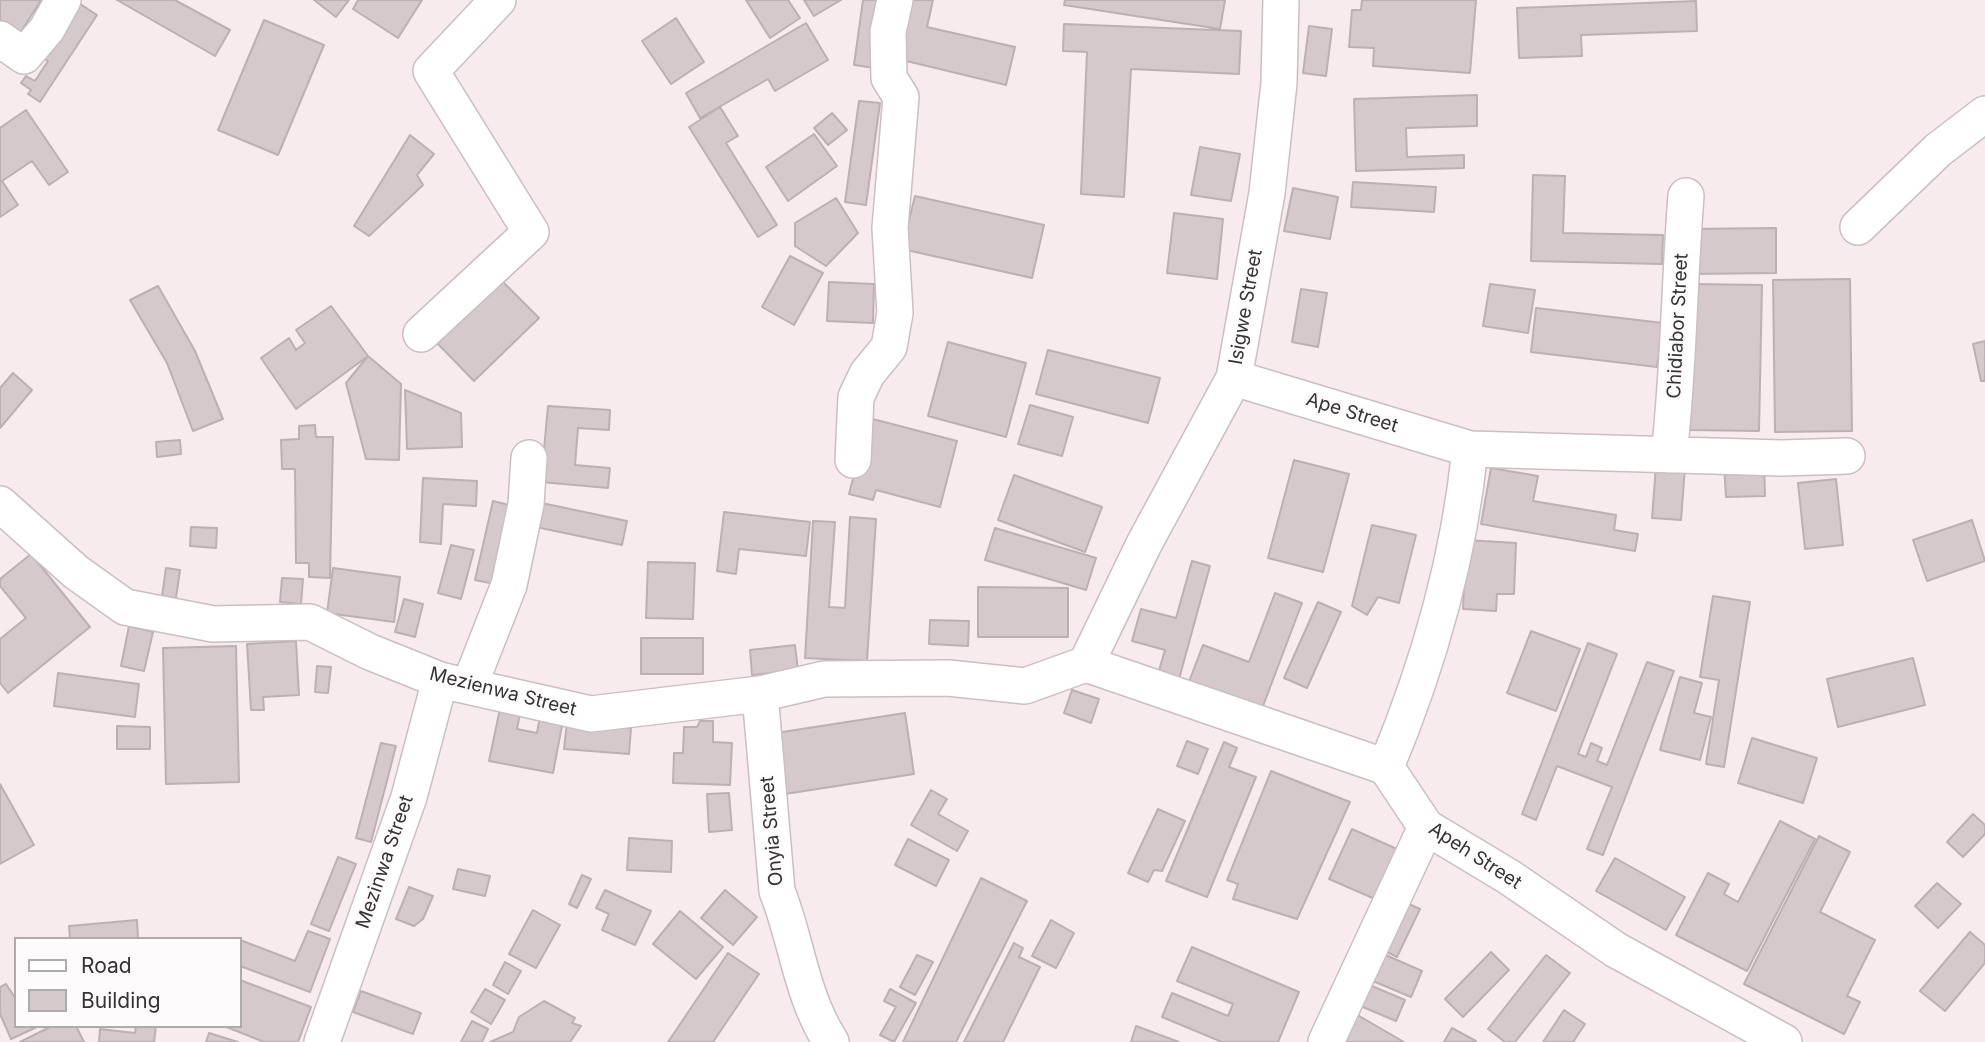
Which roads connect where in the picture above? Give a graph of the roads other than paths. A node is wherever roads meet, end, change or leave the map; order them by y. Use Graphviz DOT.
graph roads {
  1 [pos="64,0"];
  2 [pos="499,0"];
  3 [pos="895,0"];
  4 [pos="1281,0"];
  5 [pos="0,39"];
  6 [pos="1985,114"];
  7 [pos="1686,196"];
  8 [pos="1858,227"];
  9 [pos="421,334"];
  10 [pos="1234,378"];
  11 [pos="1470,449"];
  12 [pos="1669,455"];
  13 [pos="1847,456"];
  14 [pos="529,458"];
  15 [pos="852,460"];
  16 [pos="0,504"];
  17 [pos="1086,664"];
  18 [pos="455,682"];
  19 [pos="760,694"];
  20 [pos="1385,767"];
  21 [pos="1426,827"];
  22 [pos="322,1042"];
  23 [pos="831,1042"];
  24 [pos="1326,1042"];
  25 [pos="1784,1042"];
  1 -- 5 [label="street"];
  2 -- 9 [label="street"];
  3 -- 15 [label="street"];
  4 -- 10 [label="street, Isigwe Street"];
  6 -- 8 [label="street"];
  7 -- 12 [label="street, Chidiabor Street"];
  10 -- 11 [label="street, Ape Street"];
  10 -- 17 [label="street, Isigwe Street"];
  11 -- 12 [label="street, Ape Street"];
  11 -- 20 [label="street"];
  12 -- 13 [label="street, Ape Street"];
  14 -- 18 [label="street, Mezinwa Street"];
  16 -- 18 [label="street, Mezienwa Street"];
  17 -- 19 [label="street, Mezienwa Street"];
  17 -- 20 [label="street"];
  18 -- 19 [label="street, Mezienwa Street"];
  18 -- 22 [label="street, Mezinwa Street"];
  19 -- 23 [label="street, Onyia Street"];
  20 -- 21 [label="street, Apeh Street"];
  21 -- 24 [label="street"];
  21 -- 25 [label="street, Apeh Street"];
}
